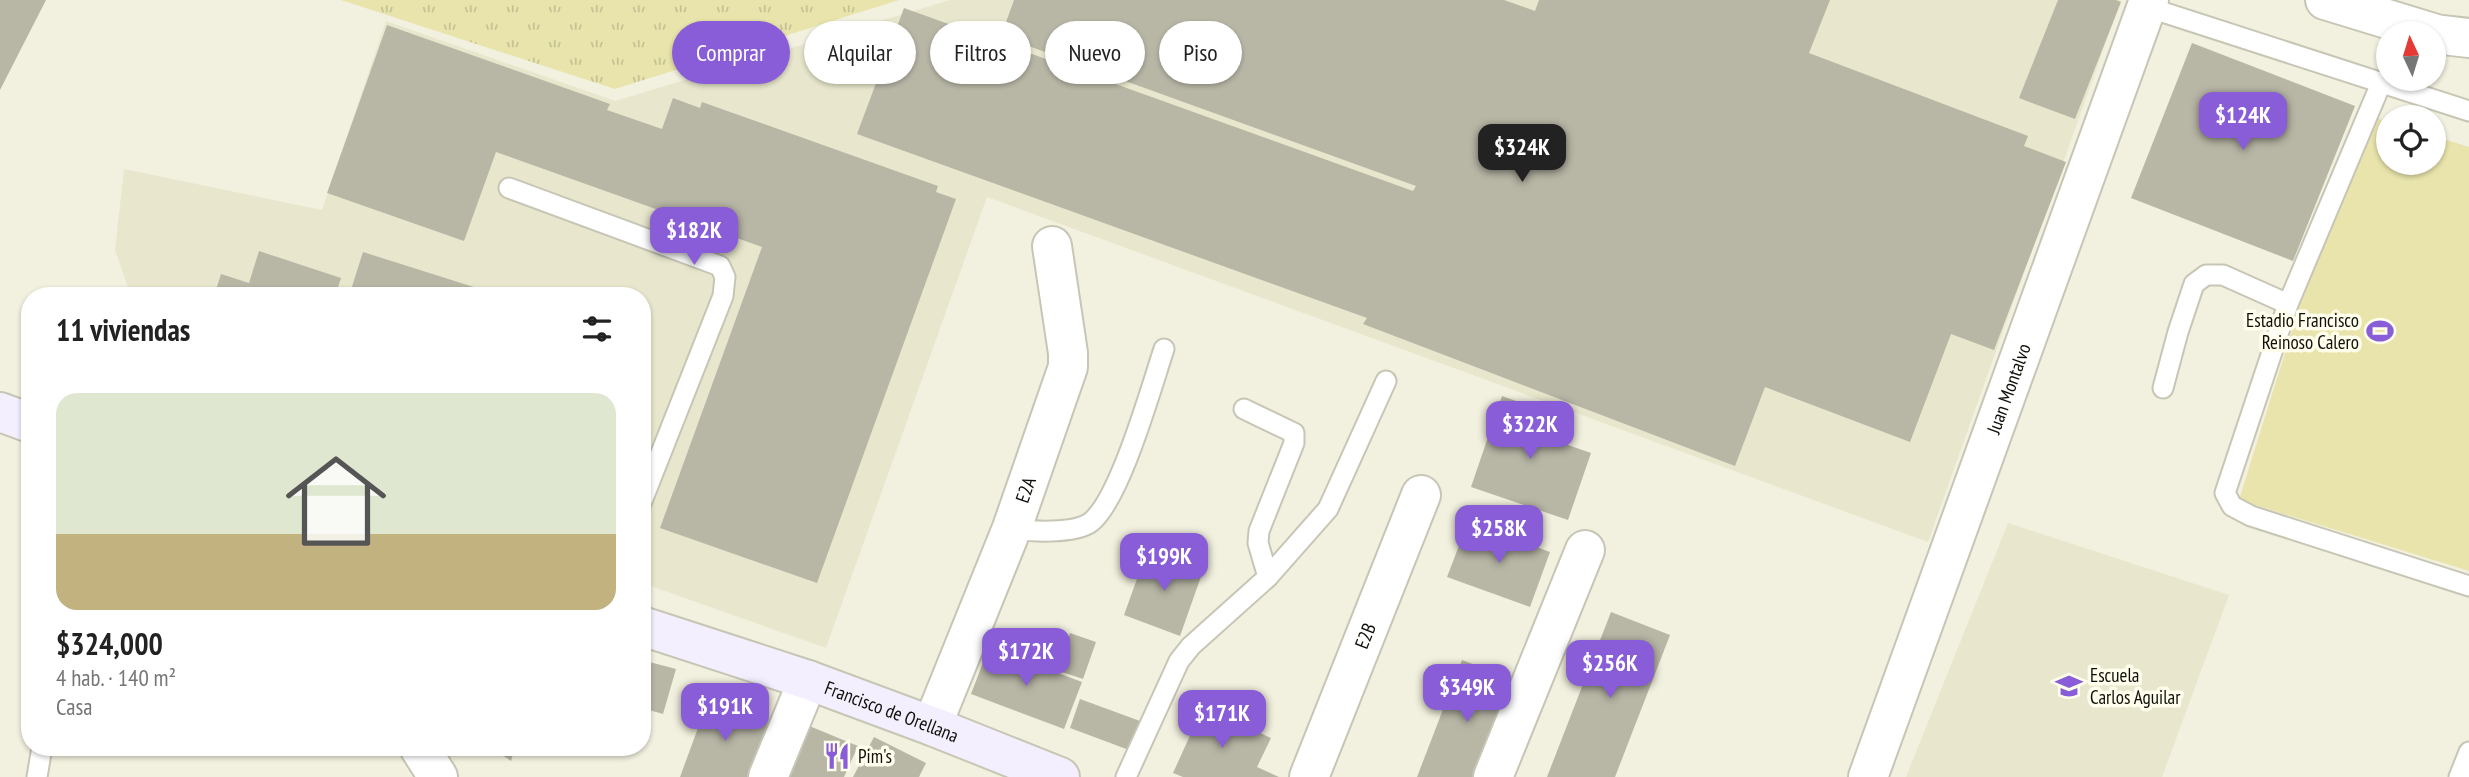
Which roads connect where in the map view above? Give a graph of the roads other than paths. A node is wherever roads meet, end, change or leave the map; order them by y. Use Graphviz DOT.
graph roads {
  1 [pos="2325,0"];
  2 [pos="2148,3"];
  3 [pos="2394,21"];
  4 [pos="2446,35"];
  5 [pos="2469,38"];
  6 [pos="2376,79"];
  7 [pos="2378,91"];
  8 [pos="2411,91"];
  9 [pos="2469,111"];
  10 [pos="509,188"];
  11 [pos="1052,246"];
  12 [pos="2288,304"];
  13 [pos="1164,349"];
  14 [pos="1386,381"];
  15 [pos="2163,388"];
  16 [pos="1244,409"];
  17 [pos="0,412"];
  18 [pos="21,420"];
  19 [pos="651,478"];
  20 [pos="1420,495"];
  21 [pos="1012,527"];
  22 [pos="1585,550"];
  23 [pos="1268,577"];
  24 [pos="2469,586"];
  25 [pos="651,629"];
  26 [pos="808,680"];
  27 [pos="932,726"];
  28 [pos="2469,752"];
  29 [pos="40,756"];
  30 [pos="425,756"];
  31 [pos="37,777"];
  32 [pos="438,777"];
  33 [pos="768,777"];
  34 [pos="1060,777"];
  35 [pos="1126,777"];
  36 [pos="1309,777"];
  37 [pos="1493,777"];
  38 [pos="1868,777"];
  39 [pos="2459,777"];
  1 -- 3 [label="street"];
  2 -- 6 [label="lane"];
  2 -- 38 [label="street, Juan Montalvo"];
  4 -- 5 [label="street"];
  7 -- 12 [label="lane"];
  8 -- 9 [label="lane"];
  10 -- 19 [label="lane"];
  11 -- 21 [label="street, E2A"];
  12 -- 15 [label="lane"];
  12 -- 24 [label="lane"];
  13 -- 21 [label="lane"];
  14 -- 23 [label="lane"];
  16 -- 23 [label="lane"];
  17 -- 18 [label="street"];
  20 -- 36 [label="street, E2B"];
  21 -- 27 [label="street, E2A"];
  22 -- 37 [label="street"];
  23 -- 35 [label="lane"];
  25 -- 26 [label="street, Francisco de Orellana"];
  26 -- 27 [label="street, Francisco de Orellana"];
  26 -- 33 [label="street"];
  27 -- 34 [label="street, Francisco de Orellana"];
  28 -- 39 [label="lane"];
  29 -- 31 [label="lane"];
  30 -- 32 [label="street"];
}
